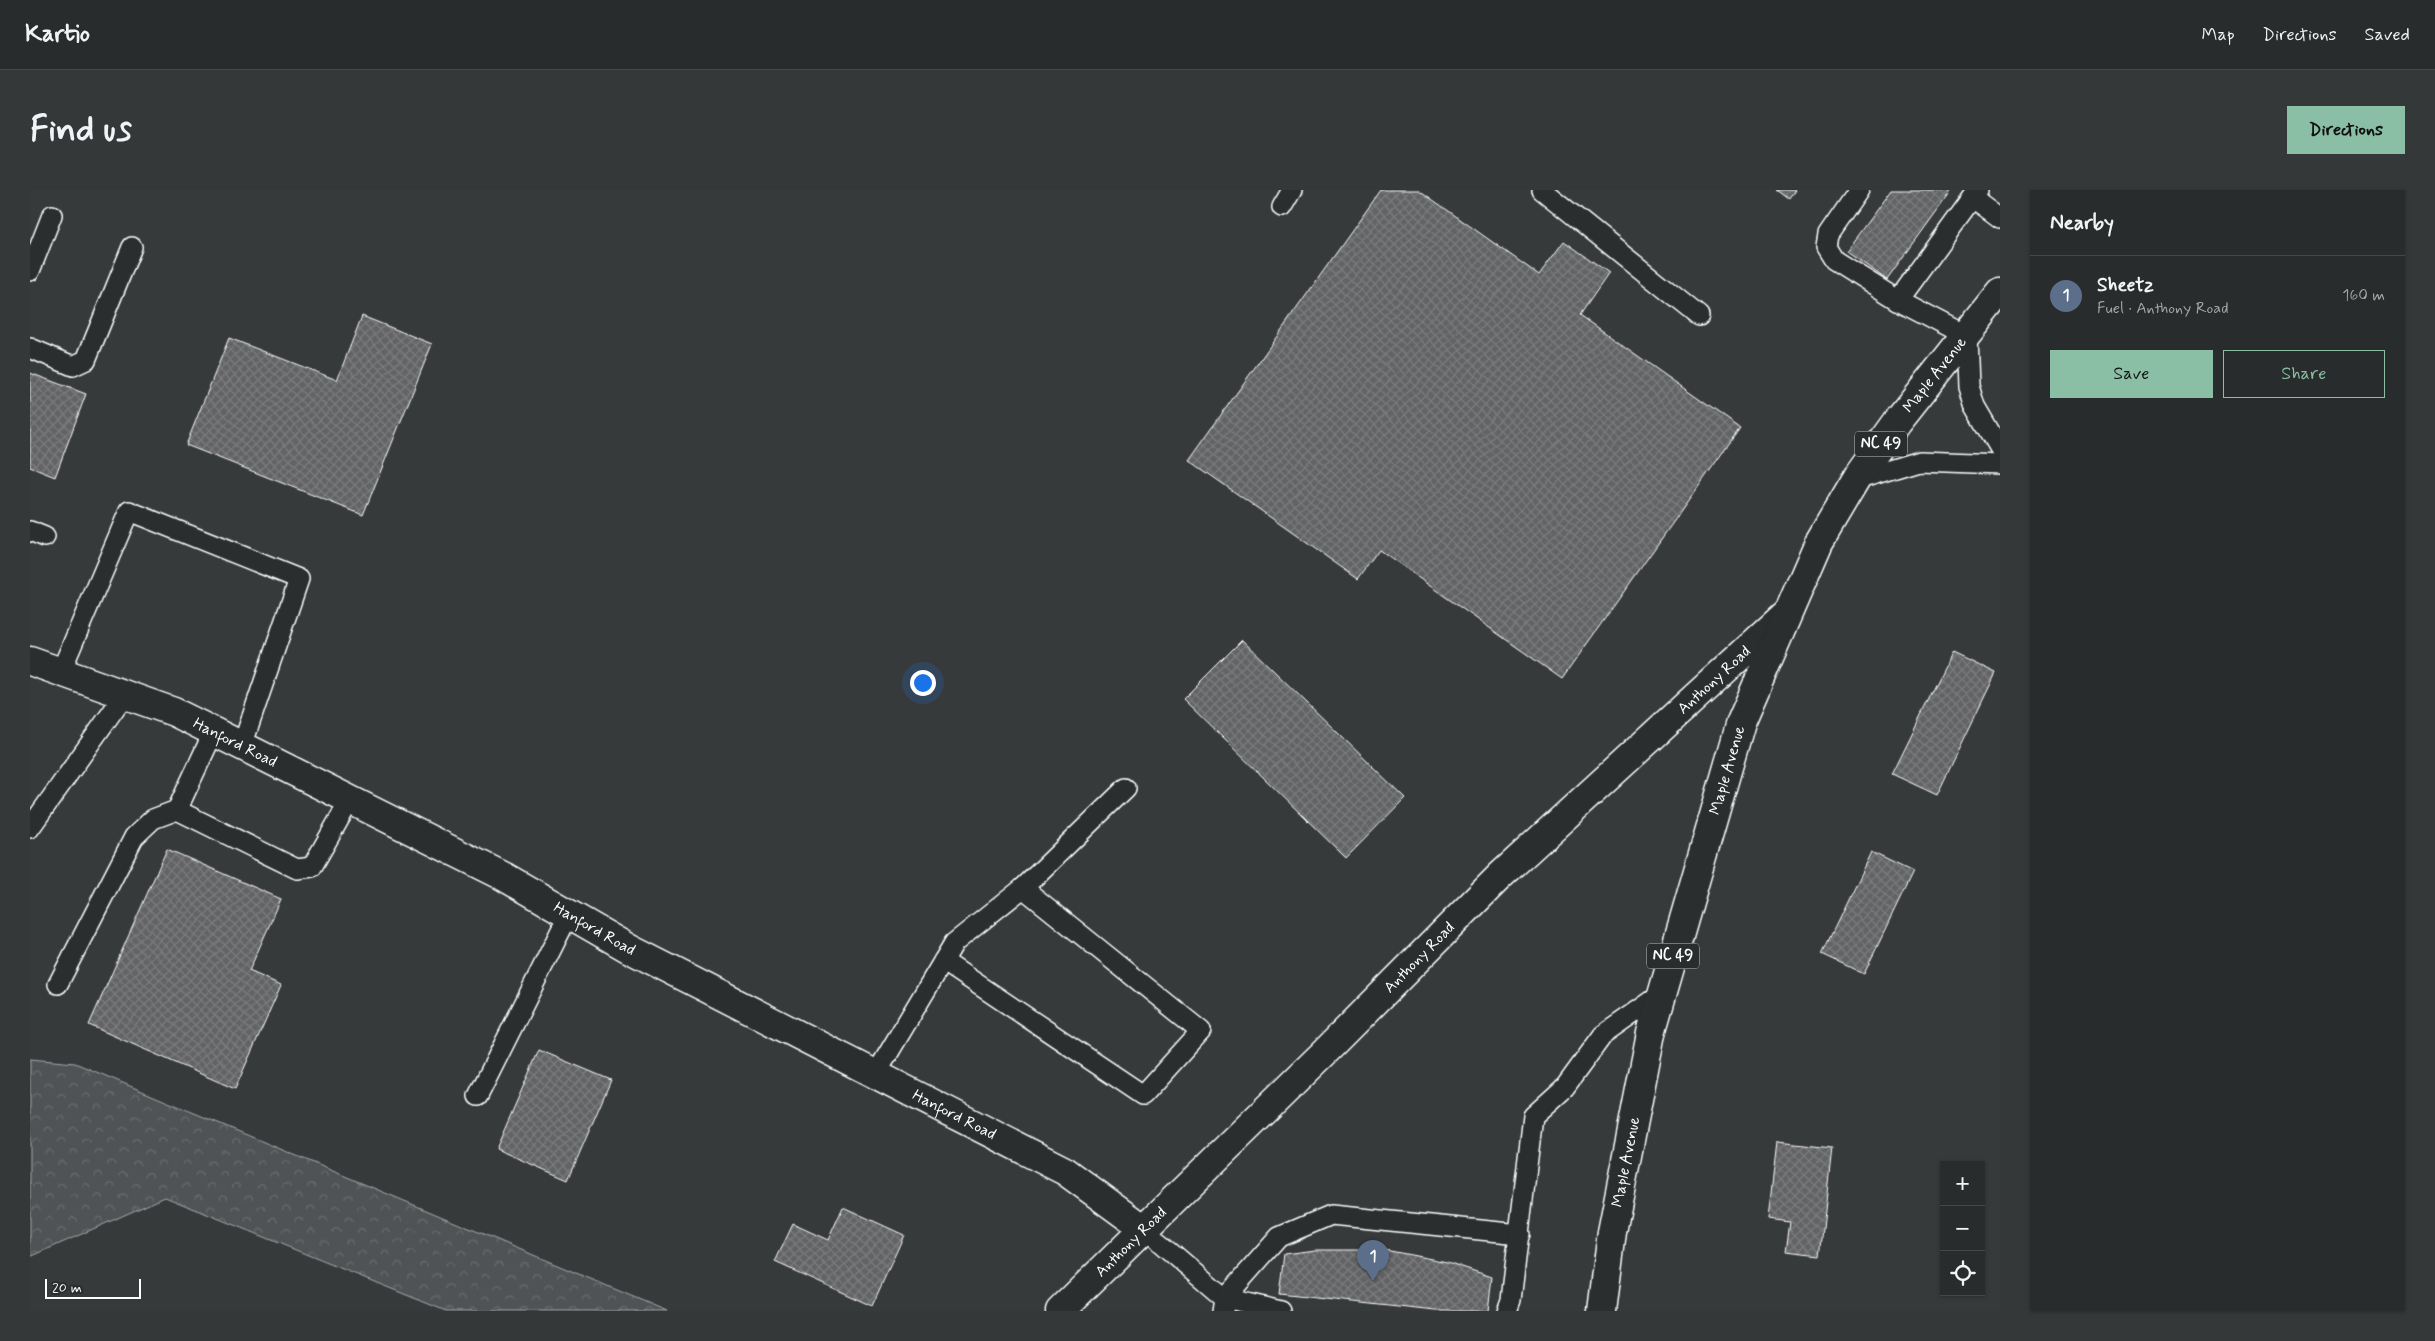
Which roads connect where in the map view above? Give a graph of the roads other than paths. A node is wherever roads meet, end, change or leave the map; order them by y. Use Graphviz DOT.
graph roads {
  1 [pos="1292,190"];
  2 [pos="1542,190"];
  3 [pos="1859,190"];
  4 [pos="1976,194"];
  5 [pos="1282,207"];
  6 [pos="52,215"];
  7 [pos="2000,218"];
  8 [pos="132,247"];
  9 [pos="30,271"];
  10 [pos="2000,292"];
  11 [pos="1898,300"];
  12 [pos="1699,316"];
  13 [pos="1967,336"];
  14 [pos="30,348"];
  15 [pos="2000,449"];
  16 [pos="2000,464"];
  17 [pos="1856,480"];
  18 [pos="1788,613"];
  19 [pos="30,661"];
  20 [pos="61,671"];
  21 [pos="125,694"];
  22 [pos="214,731"];
  23 [pos="242,746"];
  24 [pos="1126,788"];
  25 [pos="350,800"];
  26 [pos="177,810"];
  27 [pos="30,828"];
  28 [pos="1023,888"];
  29 [pos="568,914"];
  30 [pos="943,961"];
  31 [pos="58,984"];
  32 [pos="1663,993"];
  33 [pos="876,1074"];
  34 [pos="478,1096"];
  35 [pos="1143,1228"];
  36 [pos="1520,1234"];
  37 [pos="1224,1304"];
  38 [pos="1060,1311"];
  39 [pos="1281,1311"];
  40 [pos="1507,1311"];
  41 [pos="1602,1311"];
  1 -- 5 [label="lane"];
  2 -- 12 [label="lane"];
  3 -- 11 [label="lane"];
  4 -- 7 [label="lane"];
  4 -- 11 [label="lane"];
  6 -- 9 [label="lane"];
  8 -- 14 [label="lane"];
  10 -- 13 [label="street, Maple Avenue / NC 49"];
  11 -- 13 [label="lane"];
  13 -- 15 [label="lane"];
  13 -- 17 [label="street, Maple Avenue / NC 49"];
  16 -- 17 [label="lane"];
  17 -- 18 [label="street, Maple Avenue / NC 49"];
  18 -- 32 [label="street, Maple Avenue / NC 49"];
  18 -- 35 [label="street, Anthony Road"];
  19 -- 20 [label="street, Hanford Road"];
  20 -- 21 [label="street, Hanford Road"];
  20 -- 23 [label="lane"];
  21 -- 22 [label="street, Hanford Road"];
  21 -- 27 [label="lane"];
  22 -- 23 [label="street, Hanford Road"];
  22 -- 26 [label="lane"];
  23 -- 25 [label="street, Hanford Road"];
  24 -- 28 [label="lane"];
  25 -- 26 [label="lane"];
  25 -- 29 [label="street, Hanford Road"];
  26 -- 31 [label="lane"];
  28 -- 30 [label="lane"];
  28 -- 30 [label="lane"];
  29 -- 33 [label="street, Hanford Road"];
  29 -- 34 [label="lane"];
  30 -- 33 [label="lane"];
  32 -- 36 [label="lane"];
  32 -- 41 [label="street, Maple Avenue / NC 49"];
  33 -- 35 [label="street, Hanford Road"];
  35 -- 37 [label="lane"];
  35 -- 38 [label="street, Anthony Road"];
  36 -- 37 [label="lane"];
  36 -- 40 [label="lane"];
  37 -- 39 [label="lane"];
}
